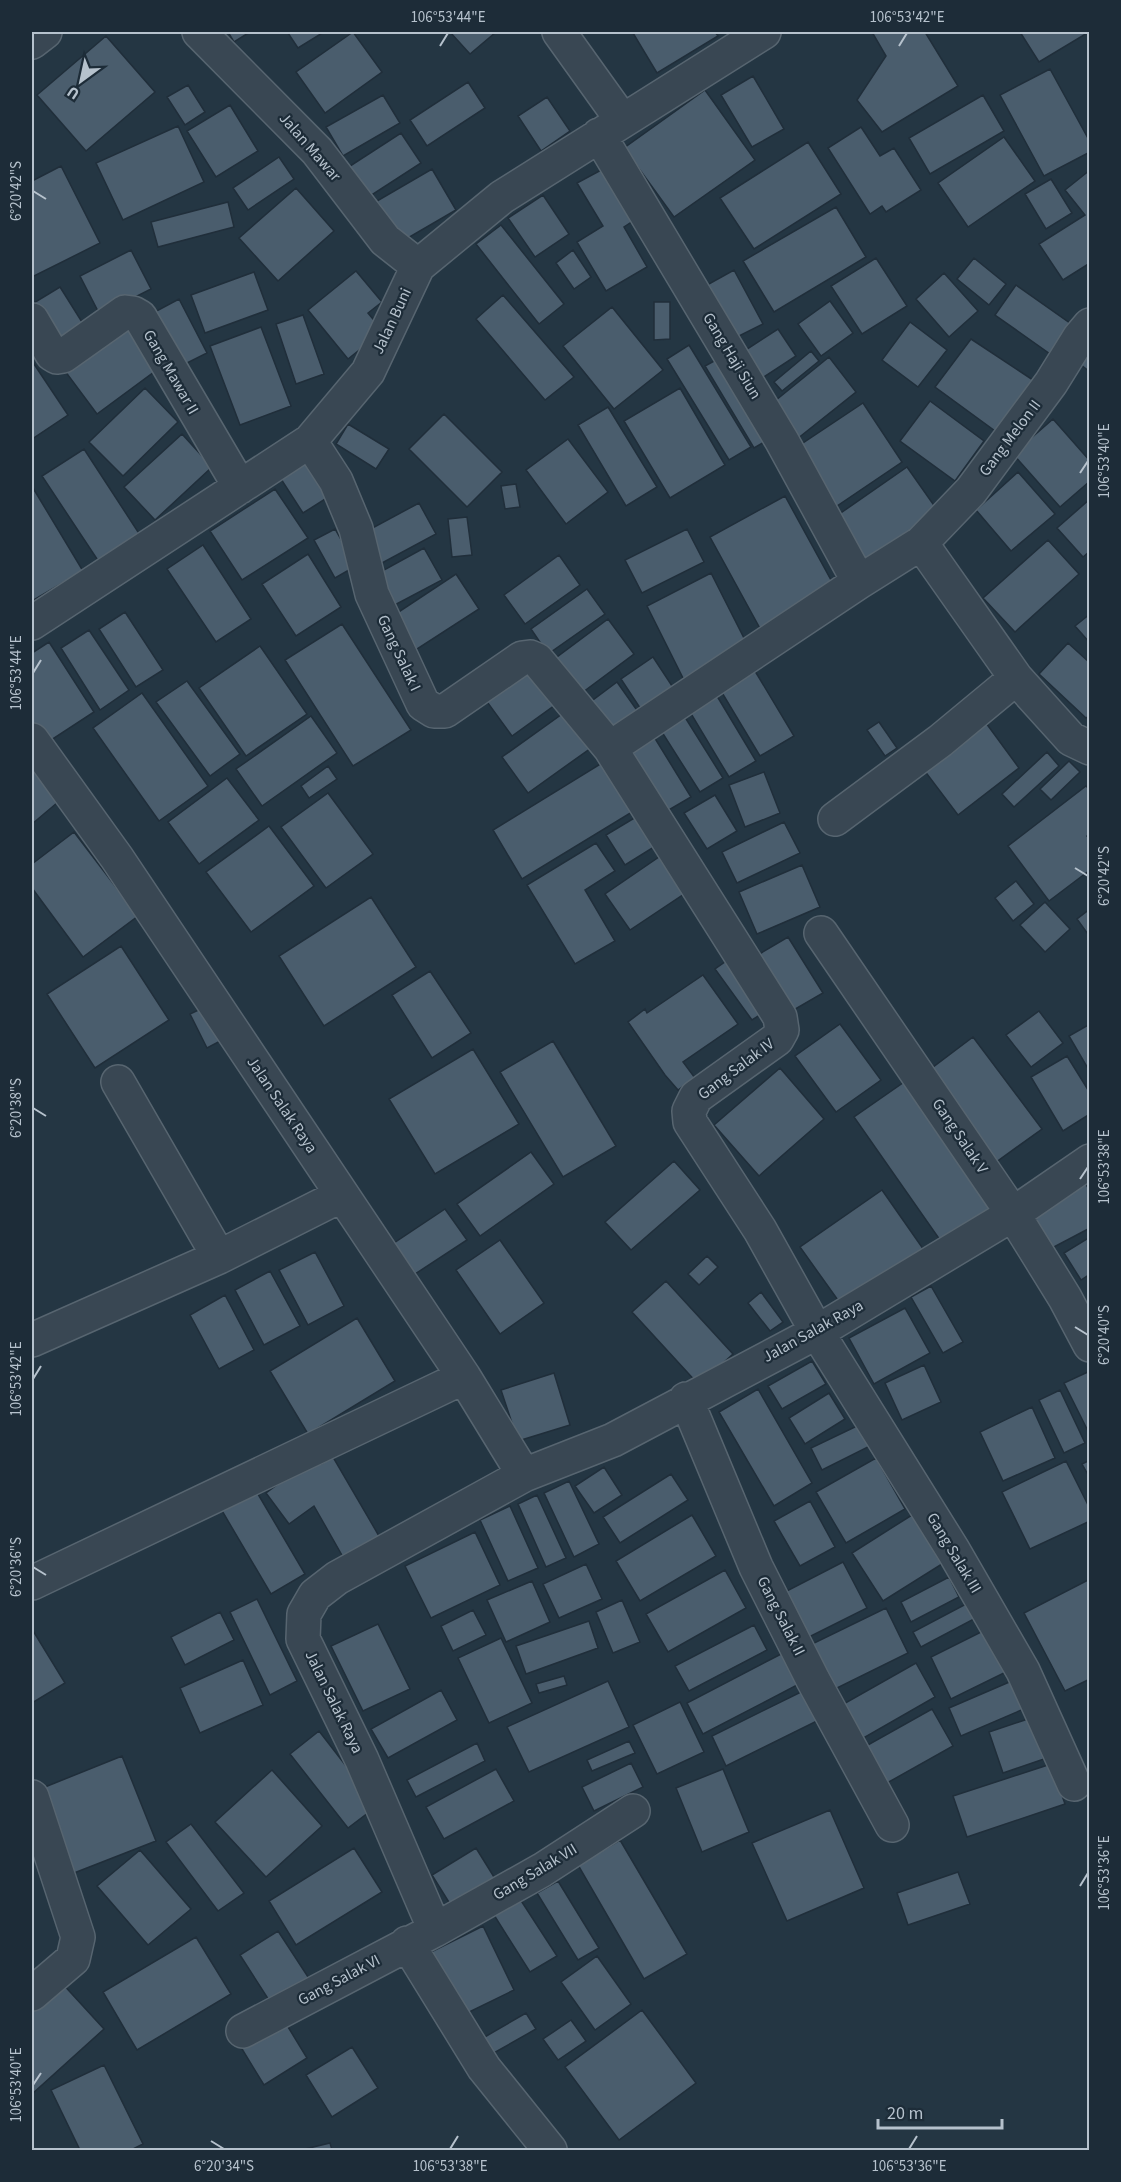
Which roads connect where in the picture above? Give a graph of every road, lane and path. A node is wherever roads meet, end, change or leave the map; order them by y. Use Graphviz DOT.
graph roads {
  1 [pos="45,32"];
  2 [pos="199,32"];
  3 [pos="559,32"];
  4 [pos="764,32"];
  5 [pos="32,42"];
  6 [pos="610,127"];
  7 [pos="418,266"];
  8 [pos="32,320"];
  9 [pos="1089,325"];
  10 [pos="310,441"];
  11 [pos="240,487"];
  12 [pos="921,543"];
  13 [pos="859,582"];
  14 [pos="32,623"];
  15 [pos="1016,678"];
  16 [pos="32,740"];
  17 [pos="610,748"];
  18 [pos="1089,748"];
  19 [pos="835,819"];
  20 [pos="821,933"];
  21 [pos="118,1082"];
  22 [pos="1089,1161"];
  23 [pos="342,1195"];
  24 [pos="1013,1214"];
  25 [pos="219,1257"];
  26 [pos="817,1332"];
  27 [pos="32,1340"];
  28 [pos="1089,1345"];
  29 [pos="464,1377"];
  30 [pos="686,1399"];
  31 [pos="524,1475"];
  32 [pos="32,1583"];
  33 [pos="1074,1784"];
  34 [pos="32,1797"];
  35 [pos="633,1811"];
  36 [pos="892,1825"];
  37 [pos="421,1937"];
  38 [pos="32,1994"];
  39 [pos="243,2031"];
  40 [pos="550,2151"];
  1 -- 5 [label="street"];
  2 -- 7 [label="street, Jalan Mawar"];
  3 -- 6 [label="street, Gang Haji Siun"];
  4 -- 6 [label="street, Jalan Buni"];
  6 -- 7 [label="street, Jalan Buni"];
  6 -- 13 [label="street, Gang Haji Siun"];
  7 -- 10 [label="street, Jalan Buni"];
  8 -- 11 [label="street, Gang Mawar II"];
  9 -- 12 [label="street, Gang Melon II"];
  10 -- 11 [label="street, Jalan Buni"];
  10 -- 17 [label="street, Gang Salak I"];
  11 -- 14 [label="street, Jalan Buni"];
  12 -- 13 [label="street, Gang Melon II"];
  12 -- 15 [label="street"];
  13 -- 17 [label="street, Gang Melon II"];
  15 -- 18 [label="street"];
  15 -- 19 [label="street"];
  16 -- 23 [label="street, Jalan Salak Raya"];
  17 -- 26 [label="street, Gang Salak IV"];
  20 -- 24 [label="street, Gang Salak V"];
  21 -- 25 [label="street"];
  22 -- 24 [label="street, Jalan Salak Raya"];
  23 -- 25 [label="street"];
  23 -- 29 [label="street, Jalan Salak Raya"];
  24 -- 26 [label="street, Jalan Salak Raya"];
  24 -- 28 [label="street, Gang Salak V"];
  25 -- 27 [label="street"];
  26 -- 30 [label="street, Jalan Salak Raya"];
  26 -- 33 [label="street, Gang Salak III"];
  29 -- 31 [label="street, Jalan Salak Raya"];
  29 -- 32 [label="street"];
  30 -- 31 [label="street, Jalan Salak Raya"];
  30 -- 36 [label="street, Gang Salak II"];
  31 -- 37 [label="street, Jalan Salak Raya"];
  34 -- 38 [label="street"];
  35 -- 37 [label="street, Gang Salak VII"];
  37 -- 39 [label="street, Gang Salak VI"];
  37 -- 40 [label="street, Jalan Salak Raya"];
}
